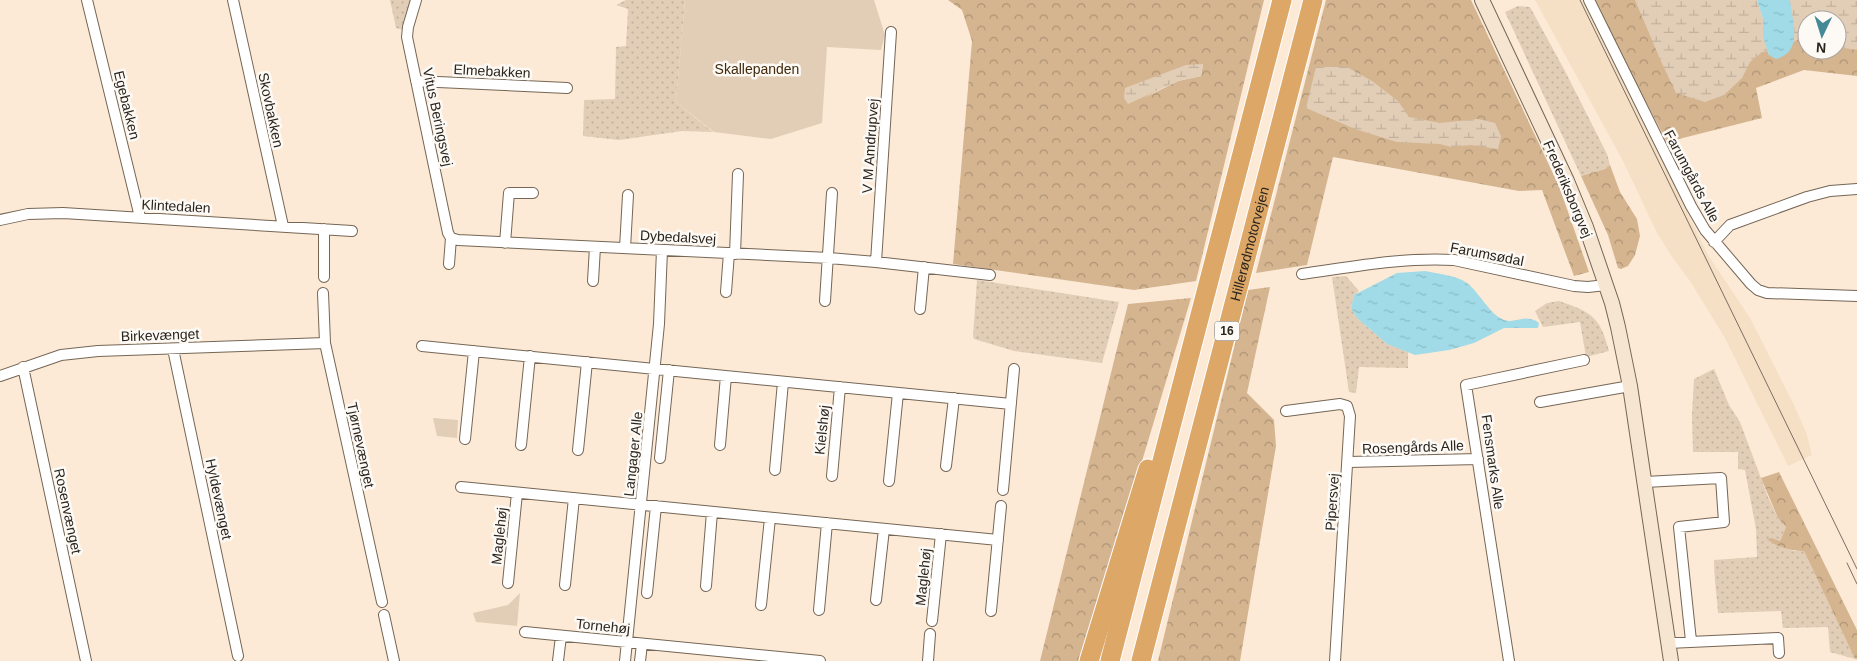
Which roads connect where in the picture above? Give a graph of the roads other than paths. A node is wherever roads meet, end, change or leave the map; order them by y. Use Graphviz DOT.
graph roads {
  1 [pos="87,0"];
  2 [pos="233,0"];
  3 [pos="416,0"];
  4 [pos="1282,0"];
  5 [pos="1314,0"];
  6 [pos="1482,0"];
  7 [pos="1589,0"];
  8 [pos="890,32"];
  9 [pos="416,81"];
  10 [pos="567,88"];
  11 [pos="738,174"];
  12 [pos="1857,189"];
  13 [pos="533,193"];
  14 [pos="832,193"];
  15 [pos="628,195"];
  16 [pos="140,217"];
  17 [pos="0,220"];
  18 [pos="283,226"];
  19 [pos="324,229"];
  20 [pos="352,231"];
  21 [pos="452,238"];
  22 [pos="1714,242"];
  23 [pos="506,243"];
  24 [pos="595,247"];
  25 [pos="625,248"];
  26 [pos="662,250"];
  27 [pos="732,254"];
  28 [pos="828,258"];
  29 [pos="876,262"];
  30 [pos="449,264"];
  31 [pos="924,267"];
  32 [pos="1302,274"];
  33 [pos="990,275"];
  34 [pos="324,277"];
  35 [pos="593,281"];
  36 [pos="1606,285"];
  37 [pos="726,292"];
  38 [pos="323,293"];
  39 [pos="1857,296"];
  40 [pos="825,300"];
  41 [pos="920,309"];
  42 [pos="325,343"];
  43 [pos="422,346"];
  44 [pos="173,349"];
  45 [pos="474,351"];
  46 [pos="530,356"];
  47 [pos="1584,360"];
  48 [pos="587,362"];
  49 [pos="23,368"];
  50 [pos="1014,368"];
  51 [pos="655,369"];
  52 [pos="670,370"];
  53 [pos="0,376"];
  54 [pos="726,376"];
  55 [pos="783,382"];
  56 [pos="1630,386"];
  57 [pos="840,387"];
  58 [pos="898,393"];
  59 [pos="954,398"];
  60 [pos="1540,402"];
  61 [pos="1011,404"];
  62 [pos="1286,411"];
  63 [pos="1175,412"];
  64 [pos="465,439"];
  65 [pos="521,445"];
  66 [pos="720,445"];
  67 [pos="578,450"];
  68 [pos="660,458"];
  69 [pos="1478,459"];
  70 [pos="1348,462"];
  71 [pos="946,466"];
  72 [pos="775,470"];
  73 [pos="832,476"];
  74 [pos="889,481"];
  75 [pos="1645,482"];
  76 [pos="461,487"];
  77 [pos="1003,490"];
  78 [pos="517,493"];
  79 [pos="574,498"];
  80 [pos="642,505"];
  81 [pos="656,506"];
  82 [pos="1001,506"];
  83 [pos="712,512"];
  84 [pos="770,518"];
  85 [pos="826,523"];
  86 [pos="884,529"];
  87 [pos="941,534"];
  88 [pos="998,540"];
  89 [pos="508,582"];
  90 [pos="565,586"];
  91 [pos="706,586"];
  92 [pos="1159,590"];
  93 [pos="647,593"];
  94 [pos="876,600"];
  95 [pos="382,602"];
  96 [pos="761,605"];
  97 [pos="819,610"];
  98 [pos="991,611"];
  99 [pos="384,615"];
  100 [pos="932,621"];
  101 [pos="524,632"];
  102 [pos="930,634"];
  103 [pos="561,636"];
  104 [pos="1691,641"];
  105 [pos="627,642"];
  106 [pos="1668,643"];
  107 [pos="642,644"];
  108 [pos="699,649"];
  109 [pos="1779,653"];
  110 [pos="238,656"];
  111 [pos="756,658"];
  112 [pos="391,660"];
  113 [pos="86,661"];
  114 [pos="558,661"];
  115 [pos="625,661"];
  116 [pos="640,661"];
  117 [pos="698,661"];
  118 [pos="815,661"];
  119 [pos="928,661"];
  120 [pos="1089,661"];
  121 [pos="1110,661"];
  122 [pos="1141,661"];
  123 [pos="1149,661"];
  124 [pos="1335,661"];
  125 [pos="1509,661"];
  126 [pos="1671,661"];
  1 -- 16 [label="street, Egebakken"];
  2 -- 18 [label="street, Skovbakken"];
  3 -- 9 [label="street, Vitus Beringsvej"];
  4 -- 63 [label="highway, 16"];
  5 -- 92 [label="highway, Hillerødmotorvejen / 16"];
  6 -- 36 [label="street, Frederiksborgvej"];
  7 -- 22 [label="street, Farumgårds Alle"];
  8 -- 29 [label="street, V M Amdrupvej"];
  9 -- 10 [label="street, Elmebakken"];
  9 -- 21 [label="street, Vitus Beringsvej"];
  11 -- 27 [label="street, Dybedalsvej"];
  12 -- 22 [label="street"];
  13 -- 23 [label="street"];
  14 -- 28 [label="street"];
  15 -- 25 [label="street, Dybedalsvej"];
  16 -- 17 [label="street, Klintedalen"];
  16 -- 18 [label="street, Klintedalen"];
  18 -- 19 [label="street, Klintedalen"];
  19 -- 20 [label="street, Klintedalen"];
  19 -- 34 [label="street"];
  21 -- 23 [label="street, Dybedalsvej"];
  21 -- 30 [label="street"];
  22 -- 39 [label="street, Farumgårds Alle"];
  23 -- 24 [label="street, Dybedalsvej"];
  24 -- 25 [label="street, Dybedalsvej"];
  24 -- 35 [label="street"];
  25 -- 26 [label="street, Dybedalsvej"];
  26 -- 27 [label="street, Dybedalsvej"];
  26 -- 51 [label="street, Langager Alle"];
  27 -- 28 [label="street, Dybedalsvej"];
  27 -- 37 [label="street, Dybedalsvej"];
  28 -- 29 [label="street, Dybedalsvej"];
  28 -- 40 [label="street"];
  29 -- 31 [label="street, Dybedalsvej"];
  31 -- 33 [label="street, Dybedalsvej"];
  31 -- 41 [label="street"];
  32 -- 36 [label="street, Farumsødal"];
  36 -- 56 [label="street, Frederiksborgvej"];
  38 -- 42 [label="street, Tjørnevænget"];
  42 -- 44 [label="street, Birkevænget"];
  42 -- 95 [label="street, Tjørnevænget"];
  43 -- 45 [label="street, Kielshøj"];
  44 -- 49 [label="street, Birkevænget"];
  44 -- 110 [label="street, Hyldevænget"];
  45 -- 46 [label="street, Kielshøj"];
  45 -- 64 [label="street"];
  46 -- 48 [label="street, Kielshøj"];
  46 -- 65 [label="street"];
  47 -- 69 [label="street, Fensmarks Alle"];
  48 -- 51 [label="street, Kielshøj"];
  48 -- 67 [label="street"];
  49 -- 53 [label="street, Birkevænget"];
  49 -- 113 [label="street, Rosenvænget"];
  50 -- 61 [label="street"];
  51 -- 52 [label="street, Kielshøj"];
  51 -- 80 [label="street, Langager Alle"];
  52 -- 54 [label="street, Kielshøj"];
  52 -- 68 [label="street"];
  54 -- 55 [label="street, Kielshøj"];
  54 -- 66 [label="street"];
  55 -- 57 [label="street, Kielshøj"];
  55 -- 72 [label="street"];
  56 -- 60 [label="street"];
  56 -- 75 [label="street, Frederiksborgvej"];
  57 -- 58 [label="street, Kielshøj"];
  57 -- 73 [label="street, Kielshøj"];
  58 -- 59 [label="street, Kielshøj"];
  58 -- 74 [label="street"];
  59 -- 61 [label="street, Kielshøj"];
  59 -- 71 [label="street"];
  61 -- 77 [label="street"];
  62 -- 70 [label="street, Pipersvej"];
  63 -- 120 [label="highway"];
  63 -- 121 [label="highway, 16"];
  69 -- 70 [label="street, Rosengårds Alle"];
  69 -- 125 [label="street, Fensmarks Alle"];
  70 -- 124 [label="street, Pipersvej"];
  75 -- 104 [label="street"];
  75 -- 106 [label="street, Frederiksborgvej"];
  76 -- 78 [label="street, Maglehøj"];
  78 -- 79 [label="street, Maglehøj"];
  78 -- 89 [label="street, Maglehøj"];
  79 -- 80 [label="street, Maglehøj"];
  79 -- 90 [label="street"];
  80 -- 81 [label="street, Maglehøj"];
  80 -- 105 [label="street, Langager Alle"];
  81 -- 83 [label="street, Maglehøj"];
  81 -- 93 [label="street"];
  82 -- 88 [label="street"];
  83 -- 84 [label="street, Maglehøj"];
  83 -- 91 [label="street"];
  84 -- 85 [label="street, Maglehøj"];
  84 -- 96 [label="street"];
  85 -- 86 [label="street, Maglehøj"];
  85 -- 97 [label="street"];
  86 -- 87 [label="street, Maglehøj"];
  86 -- 94 [label="street"];
  87 -- 88 [label="street, Maglehøj"];
  87 -- 100 [label="street, Maglehøj"];
  88 -- 98 [label="street"];
  92 -- 122 [label="highway, Hillerødmotorvejen / 16"];
  92 -- 123 [label="highway"];
  99 -- 112 [label="street"];
  101 -- 103 [label="street, Tornehøj"];
  102 -- 119 [label="street"];
  103 -- 105 [label="street, Tornehøj"];
  103 -- 114 [label="street, Tornehøj"];
  104 -- 106 [label="street"];
  104 -- 109 [label="street"];
  105 -- 107 [label="street, Tornehøj"];
  105 -- 115 [label="street, Langager Alle"];
  106 -- 126 [label="street, Frederiksborgvej"];
  107 -- 108 [label="street, Tornehøj"];
  107 -- 116 [label="street, Tornehøj"];
  108 -- 111 [label="street, Tornehøj"];
  108 -- 117 [label="street"];
  111 -- 118 [label="street, Tornehøj"];
}
